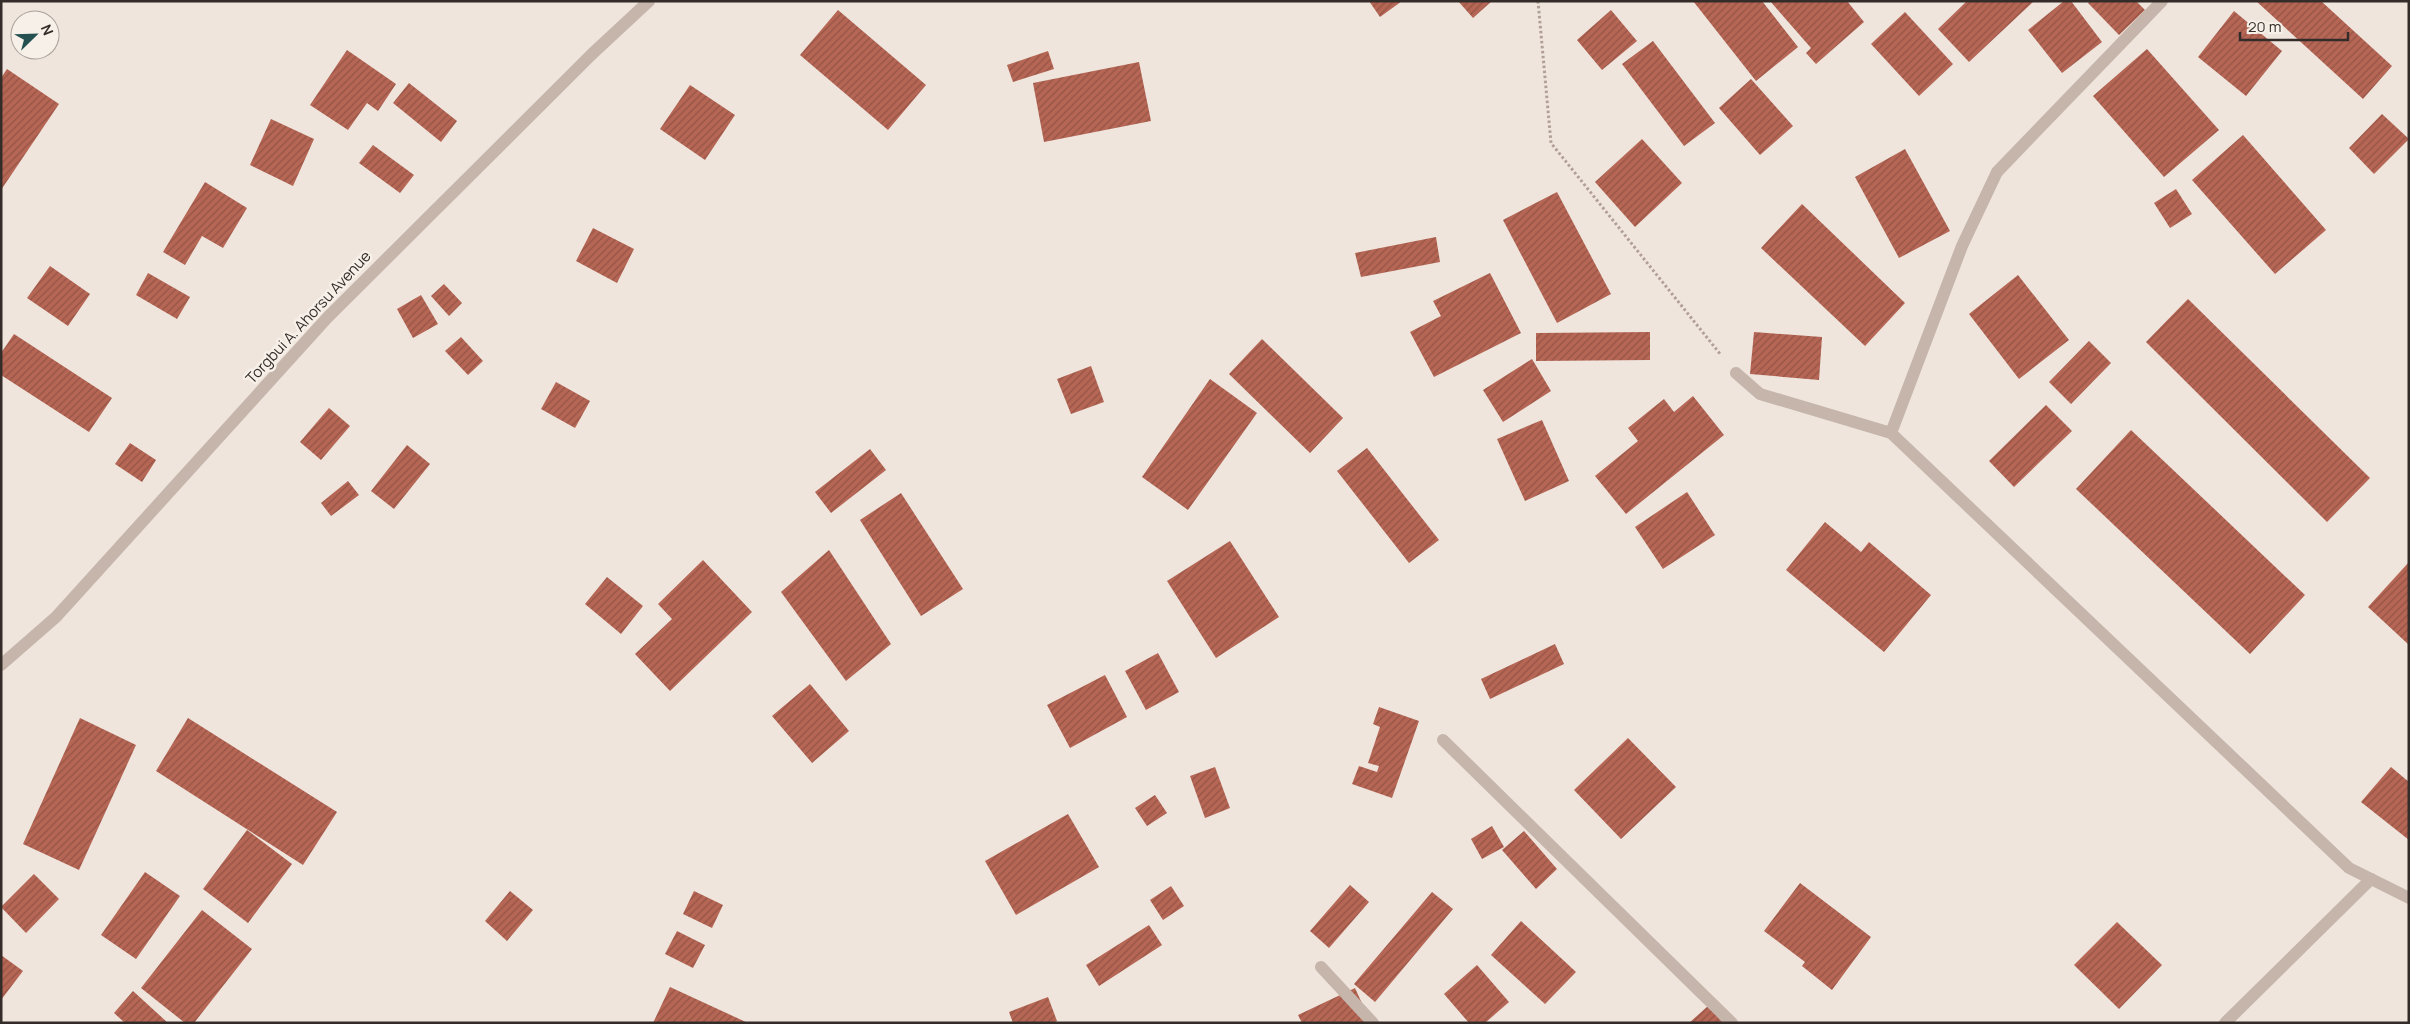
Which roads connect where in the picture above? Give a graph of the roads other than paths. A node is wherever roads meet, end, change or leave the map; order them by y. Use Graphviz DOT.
graph roads {
  1 [pos="649,1"];
  2 [pos="2162,1"];
  3 [pos="1736,373"];
  4 [pos="1891,433"];
  5 [pos="1,665"];
  6 [pos="1443,740"];
  7 [pos="2371,879"];
  8 [pos="2409,898"];
  9 [pos="1320,967"];
  10 [pos="1373,1023"];
  11 [pos="1732,1023"];
  12 [pos="2225,1023"];
  1 -- 5 [label="street, Torgbui A. Ahorsu Avenue"];
  2 -- 4 [label="street"];
  3 -- 4 [label="street"];
  4 -- 7 [label="street"];
  6 -- 11 [label="street"];
  7 -- 8 [label="street"];
  7 -- 12 [label="street"];
  9 -- 10 [label="street"];
}
